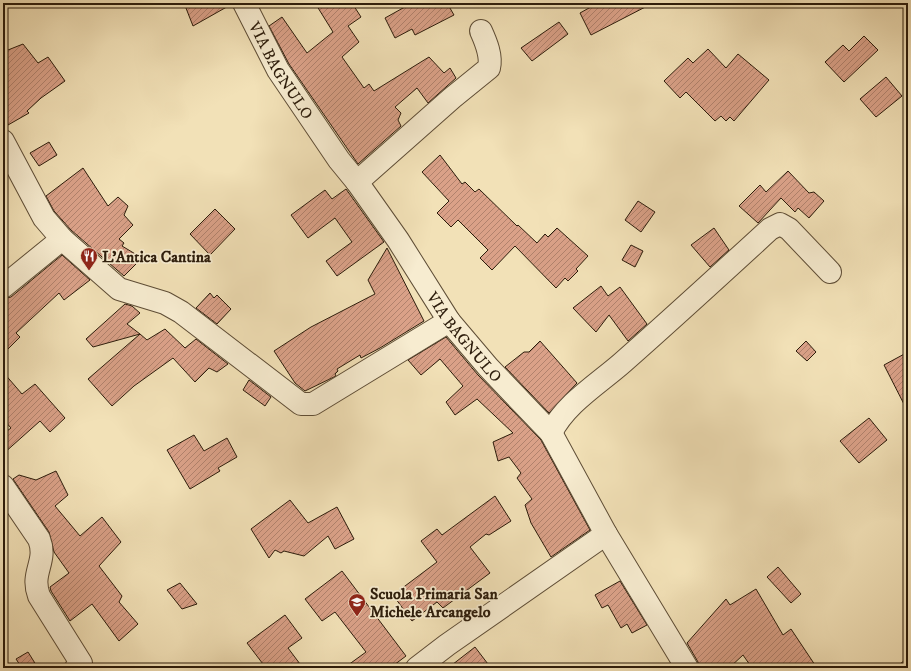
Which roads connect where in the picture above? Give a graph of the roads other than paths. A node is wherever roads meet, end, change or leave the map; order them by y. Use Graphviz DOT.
graph roads {
  1 [pos="244,3"];
  2 [pos="481,31"];
  3 [pos="3,141"];
  4 [pos="357,182"];
  5 [pos="62,239"];
  6 [pos="830,272"];
  7 [pos="3,287"];
  8 [pos="449,321"];
  9 [pos="551,433"];
  10 [pos="3,486"];
  11 [pos="606,534"];
  12 [pos="76,668"];
  13 [pos="418,668"];
  14 [pos="687,668"];
  1 -- 4 [label="street, VIA BAGNULO"];
  2 -- 4 [label="street"];
  3 -- 5 [label="street"];
  4 -- 8 [label="street, VIA BAGNULO"];
  5 -- 7 [label="street"];
  5 -- 8 [label="street"];
  6 -- 9 [label="street"];
  8 -- 9 [label="street, VIA BAGNULO"];
  9 -- 11 [label="street, VIA BAGNULO"];
  10 -- 12 [label="street"];
  11 -- 13 [label="street"];
  11 -- 14 [label="street, VIA BAGNULO"];
}
